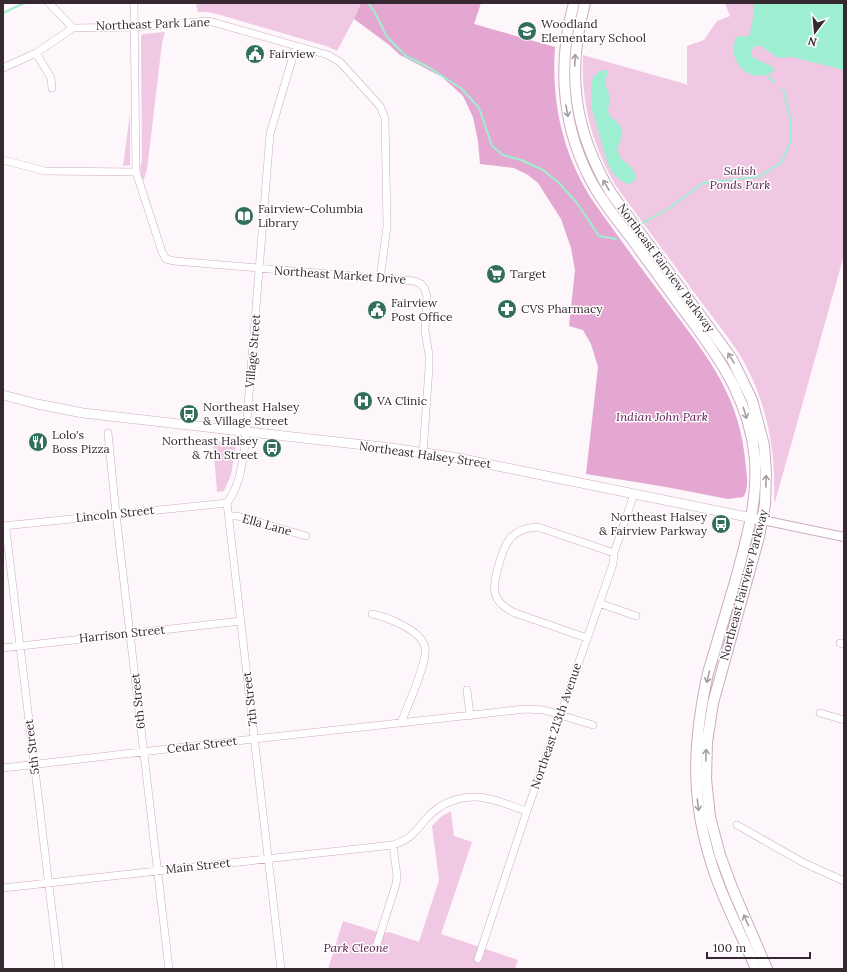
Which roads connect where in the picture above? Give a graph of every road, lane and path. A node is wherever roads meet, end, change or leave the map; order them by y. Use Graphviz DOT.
graph roads {
  1 [pos="49,3"];
  2 [pos="134,3"];
  3 [pos="574,3"];
  4 [pos="585,3"];
  5 [pos="134,27"];
  6 [pos="73,28"];
  7 [pos="296,46"];
  8 [pos="36,53"];
  9 [pos="3,68"];
  10 [pos="52,88"];
  11 [pos="3,160"];
  12 [pos="136,172"];
  13 [pos="260,269"];
  14 [pos="380,279"];
  15 [pos="3,395"];
  16 [pos="246,432"];
  17 [pos="108,434"];
  18 [pos="423,453"];
  19 [pos="634,494"];
  20 [pos="227,503"];
  21 [pos="116,514"];
  22 [pos="229,516"];
  23 [pos="752,518"];
  24 [pos="762,520"];
  25 [pos="3,526"];
  26 [pos="306,536"];
  27 [pos="844,537"];
  28 [pos="614,553"];
  29 [pos="599,603"];
  30 [pos="372,614"];
  31 [pos="636,616"];
  32 [pos="241,621"];
  33 [pos="130,633"];
  34 [pos="587,638"];
  35 [pos="21,646"];
  36 [pos="3,648"];
  37 [pos="466,690"];
  38 [pos="820,713"];
  39 [pos="561,715"];
  40 [pos="470,716"];
  41 [pos="844,720"];
  42 [pos="401,723"];
  43 [pos="593,725"];
  44 [pos="254,738"];
  45 [pos="144,753"];
  46 [pos="34,764"];
  47 [pos="3,768"];
  48 [pos="527,811"];
  49 [pos="737,825"];
  50 [pos="393,845"];
  51 [pos="268,858"];
  52 [pos="157,871"];
  53 [pos="844,881"];
  54 [pos="50,883"];
  55 [pos="3,888"];
  56 [pos="377,944"];
  57 [pos="478,958"];
  58 [pos="59,969"];
  59 [pos="169,969"];
  60 [pos="281,969"];
  61 [pos="756,969"];
  62 [pos="767,969"];
  1 -- 6 [label="street"];
  2 -- 5 [label="street"];
  3 -- 23 [label="main road, Northeast Fairview Parkway, one-way"];
  24 -- 4 [label="main road, Northeast Fairview Parkway, one-way"];
  5 -- 6 [label="street, Northeast Park Lane"];
  5 -- 7 [label="street, Northeast Park Lane"];
  5 -- 12 [label="street"];
  6 -- 8 [label="street"];
  7 -- 13 [label="street, Village Street"];
  7 -- 14 [label="street, Northeast Park Lane"];
  8 -- 9 [label="street"];
  8 -- 10 [label="street"];
  11 -- 12 [label="street"];
  12 -- 13 [label="street, Northeast Market Drive"];
  13 -- 14 [label="street, Northeast Market Drive"];
  13 -- 16 [label="street, Village Street"];
  14 -- 18 [label="street, Northeast Market Drive"];
  15 -- 16 [label="main road, Northeast Halsey Street"];
  16 -- 18 [label="main road, Northeast Halsey Street"];
  16 -- 20 [label="street"];
  17 -- 21 [label="street, 6th Street"];
  18 -- 19 [label="main road, Northeast Halsey Street"];
  19 -- 23 [label="main road, Northeast Halsey Street"];
  19 -- 28 [label="street, Northeast 213th Avenue"];
  20 -- 21 [label="street, Lincoln Street"];
  20 -- 22 [label="street, 7th Street"];
  21 -- 25 [label="street, Lincoln Street"];
  21 -- 33 [label="street, 6th Street"];
  22 -- 26 [label="street, Ella Lane"];
  22 -- 32 [label="street, 7th Street"];
  23 -- 24 [label="main road, Northeast Halsey Street"];
  23 -- 61 [label="main road, Northeast Fairview Parkway, one-way"];
  24 -- 27 [label="street, Northeast Halsey Street"];
  62 -- 24 [label="main road, Northeast Fairview Parkway, one-way"];
  25 -- 35 [label="street, 5th Street"];
  28 -- 29 [label="street, Northeast 213th Avenue"];
  28 -- 34 [label="street"];
  29 -- 31 [label="street"];
  29 -- 34 [label="street, Northeast 213th Avenue"];
  30 -- 42 [label="street"];
  32 -- 33 [label="street, Harrison Street"];
  32 -- 44 [label="street, 7th Street"];
  33 -- 35 [label="street, Harrison Street"];
  33 -- 45 [label="street, 6th Street"];
  34 -- 39 [label="street, Northeast 213th Avenue"];
  35 -- 36 [label="street, Harrison Street"];
  35 -- 46 [label="street, 5th Street"];
  37 -- 40 [label="street"];
  38 -- 41 [label="street"];
  39 -- 40 [label="street, Cedar Street"];
  39 -- 43 [label="street, Cedar Street"];
  39 -- 48 [label="street, Northeast 213th Avenue"];
  40 -- 42 [label="street, Cedar Street"];
  42 -- 44 [label="street, Cedar Street"];
  44 -- 45 [label="street, Cedar Street"];
  44 -- 51 [label="street, 7th Street"];
  45 -- 46 [label="street, Cedar Street"];
  45 -- 52 [label="street, 6th Street"];
  46 -- 47 [label="street, Cedar Street"];
  46 -- 54 [label="street, 5th Street"];
  48 -- 50 [label="street"];
  48 -- 57 [label="street, Northeast 213th Avenue"];
  49 -- 53 [label="street"];
  50 -- 51 [label="street, Main Street"];
  50 -- 56 [label="street"];
  51 -- 52 [label="street, Main Street"];
  51 -- 60 [label="street, 7th Street"];
  52 -- 54 [label="street, Main Street"];
  52 -- 59 [label="street, 6th Street"];
  54 -- 55 [label="street, Main Street"];
  54 -- 58 [label="street, 5th Street"];
}
